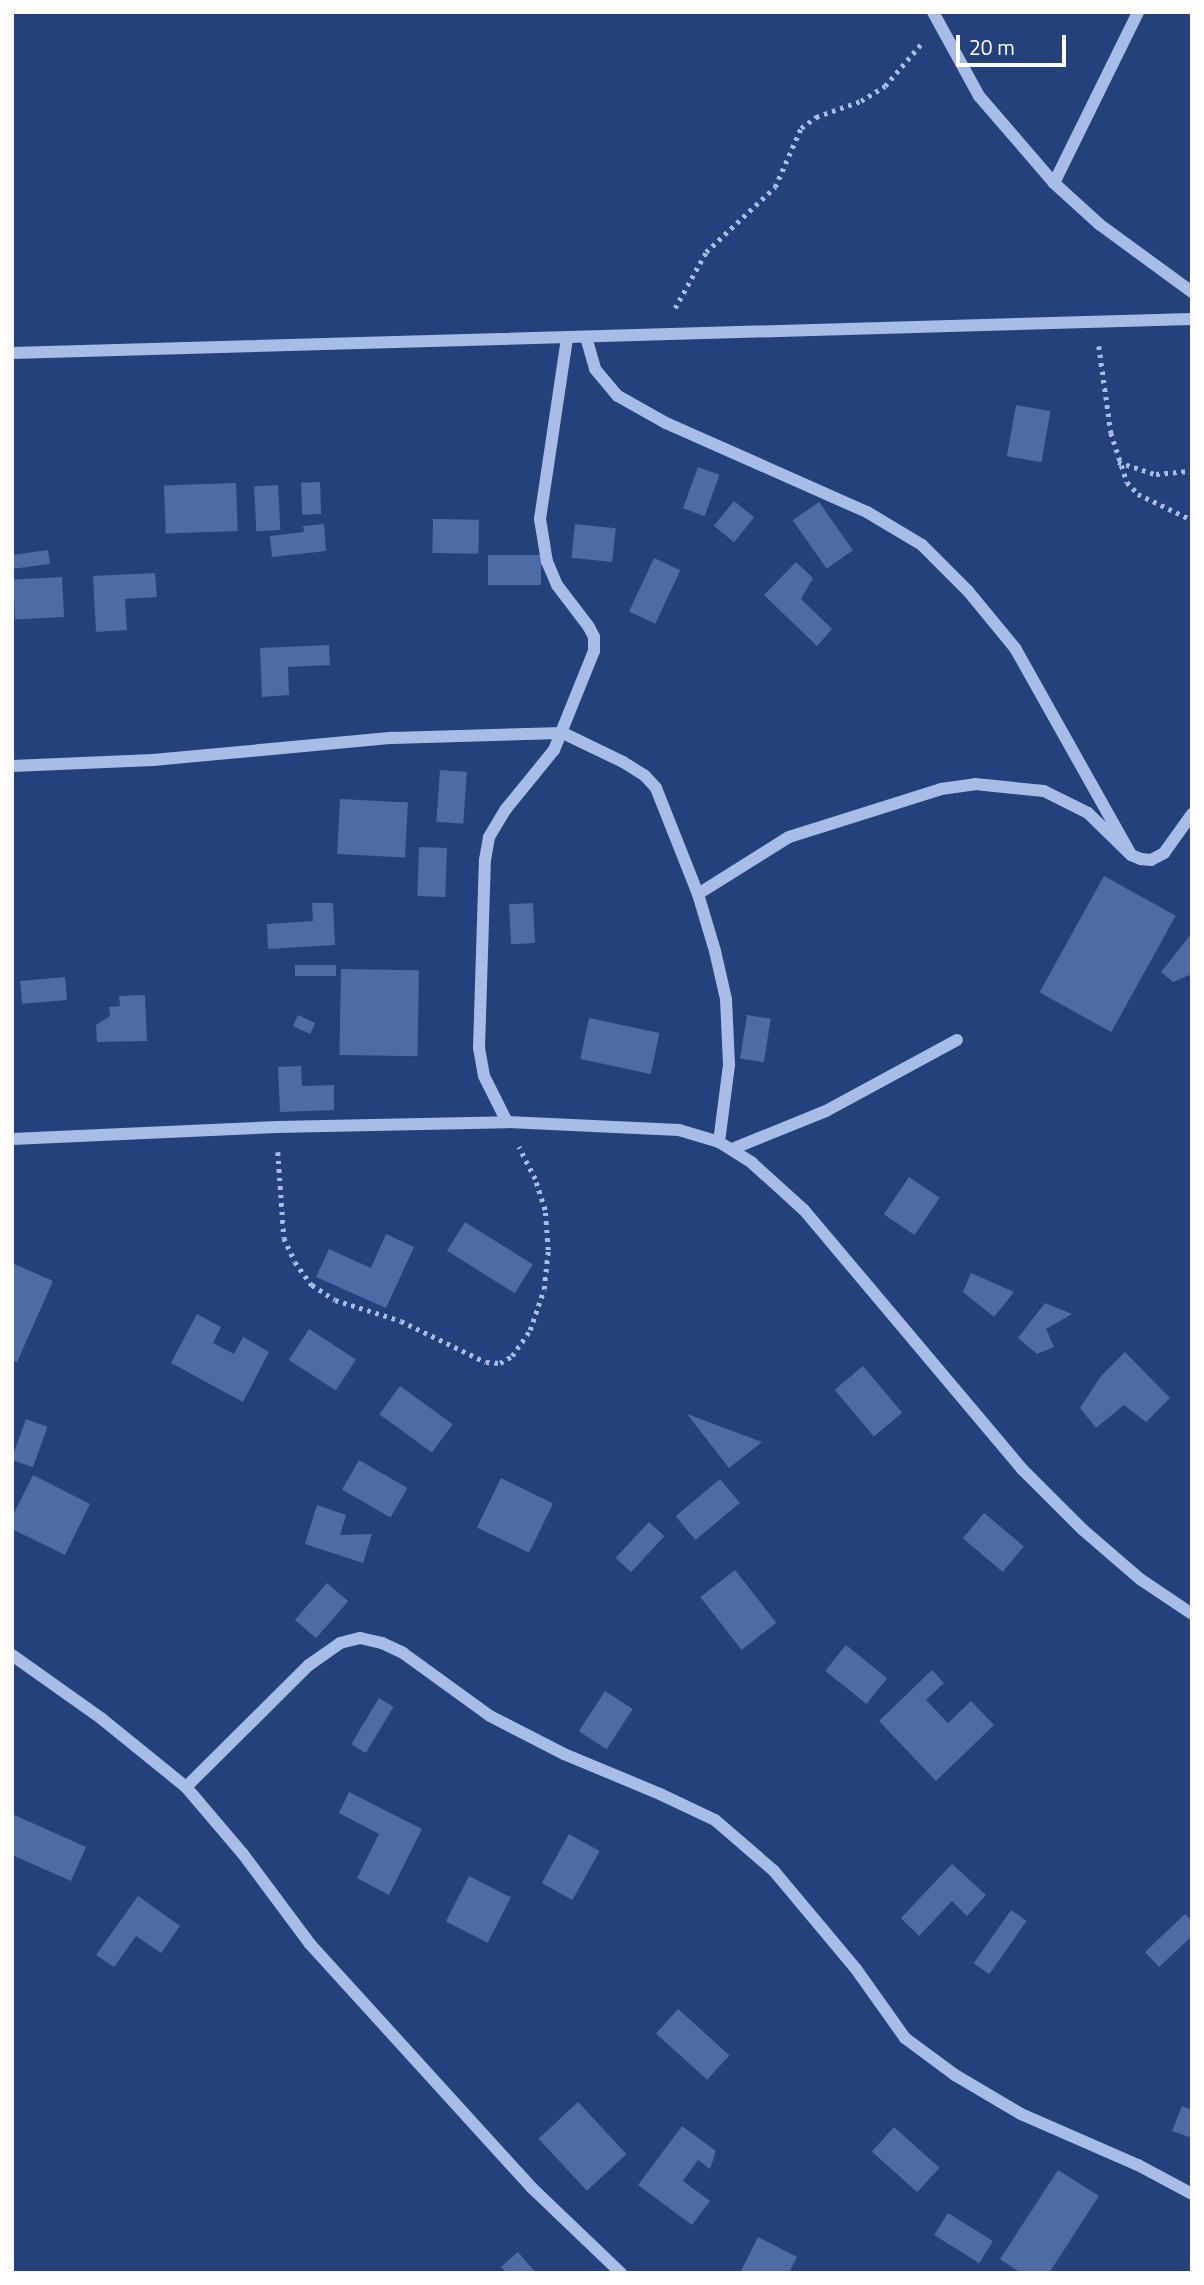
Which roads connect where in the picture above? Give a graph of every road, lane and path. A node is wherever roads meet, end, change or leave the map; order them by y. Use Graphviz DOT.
graph roads {
  1 [pos="933,12"];
  2 [pos="1138,12"];
  3 [pos="924,39"];
  4 [pos="1054,183"];
  5 [pos="1192,292"];
  6 [pos="1192,319"];
  7 [pos="1096,320"];
  8 [pos="663,335"];
  9 [pos="586,337"];
  10 [pos="566,338"];
  11 [pos="12,354"];
  12 [pos="1118,462"];
  13 [pos="1192,471"];
  14 [pos="1192,520"];
  15 [pos="563,733"];
  16 [pos="12,766"];
  17 [pos="1192,814"];
  18 [pos="1131,855"];
  19 [pos="698,894"];
  20 [pos="957,1040"];
  21 [pos="507,1122"];
  22 [pos="277,1127"];
  23 [pos="12,1139"];
  24 [pos="719,1142"];
  25 [pos="732,1149"];
  26 [pos="1192,1614"];
  27 [pos="12,1655"];
  28 [pos="187,1787"];
  29 [pos="1192,2194"];
  30 [pos="621,2273"];
  1 -- 4 [label="street"];
  2 -- 4 [label="street"];
  3 -- 8 [label="path"];
  4 -- 5 [label="street"];
  6 -- 7 [label="street"];
  7 -- 8 [label="street"];
  7 -- 12 [label="path"];
  8 -- 9 [label="street"];
  9 -- 10 [label="street"];
  9 -- 18 [label="street"];
  10 -- 11 [label="street"];
  10 -- 15 [label="street"];
  12 -- 13 [label="path"];
  12 -- 14 [label="path"];
  15 -- 16 [label="street"];
  15 -- 19 [label="street"];
  15 -- 21 [label="street"];
  17 -- 18 [label="street"];
  18 -- 19 [label="street"];
  19 -- 24 [label="street"];
  20 -- 25 [label="street"];
  21 -- 22 [label="street"];
  21 -- 22 [label="path"];
  21 -- 24 [label="street"];
  22 -- 23 [label="street"];
  24 -- 25 [label="street"];
  25 -- 26 [label="street"];
  27 -- 28 [label="street"];
  28 -- 29 [label="street"];
  28 -- 30 [label="street"];
}
